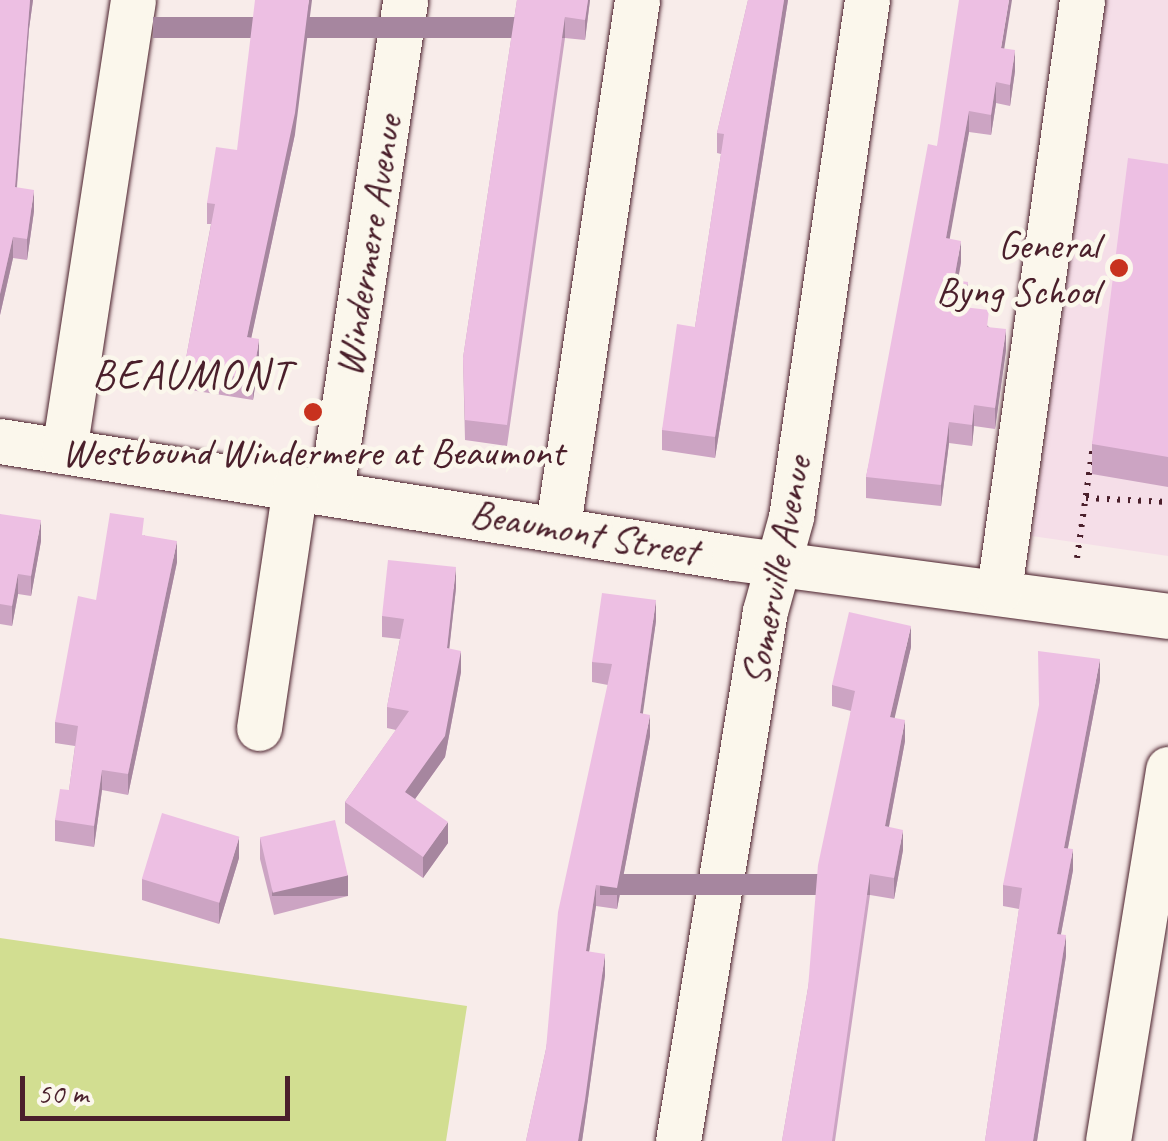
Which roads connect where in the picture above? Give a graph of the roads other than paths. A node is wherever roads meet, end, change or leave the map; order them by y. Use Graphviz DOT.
graph roads {
  1 [pos="133,0"];
  2 [pos="405,0"];
  3 [pos="638,0"];
  4 [pos="867,0"];
  5 [pos="1082,0"];
  6 [pos="0,441"];
  7 [pos="64,450"];
  8 [pos="313,488"];
  9 [pos="558,525"];
  10 [pos="777,563"];
  11 [pos="999,590"];
  12 [pos="1168,616"];
  13 [pos="259,728"];
  14 [pos="1168,770"];
  15 [pos="678,1141"];
  16 [pos="1108,1141"];
  1 -- 7 [label="street"];
  2 -- 8 [label="street, Windermere Avenue"];
  3 -- 9 [label="street"];
  4 -- 10 [label="street, Somerville Avenue"];
  5 -- 11 [label="street"];
  6 -- 7 [label="street, Beaumont Street"];
  7 -- 8 [label="street, Beaumont Street"];
  8 -- 9 [label="street, Beaumont Street"];
  8 -- 13 [label="street, Windermere Avenue"];
  9 -- 10 [label="street, Beaumont Street"];
  10 -- 11 [label="street, Beaumont Street"];
  10 -- 15 [label="street, Somerville Avenue"];
  11 -- 12 [label="street, Beaumont Street"];
  14 -- 16 [label="street"];
}
